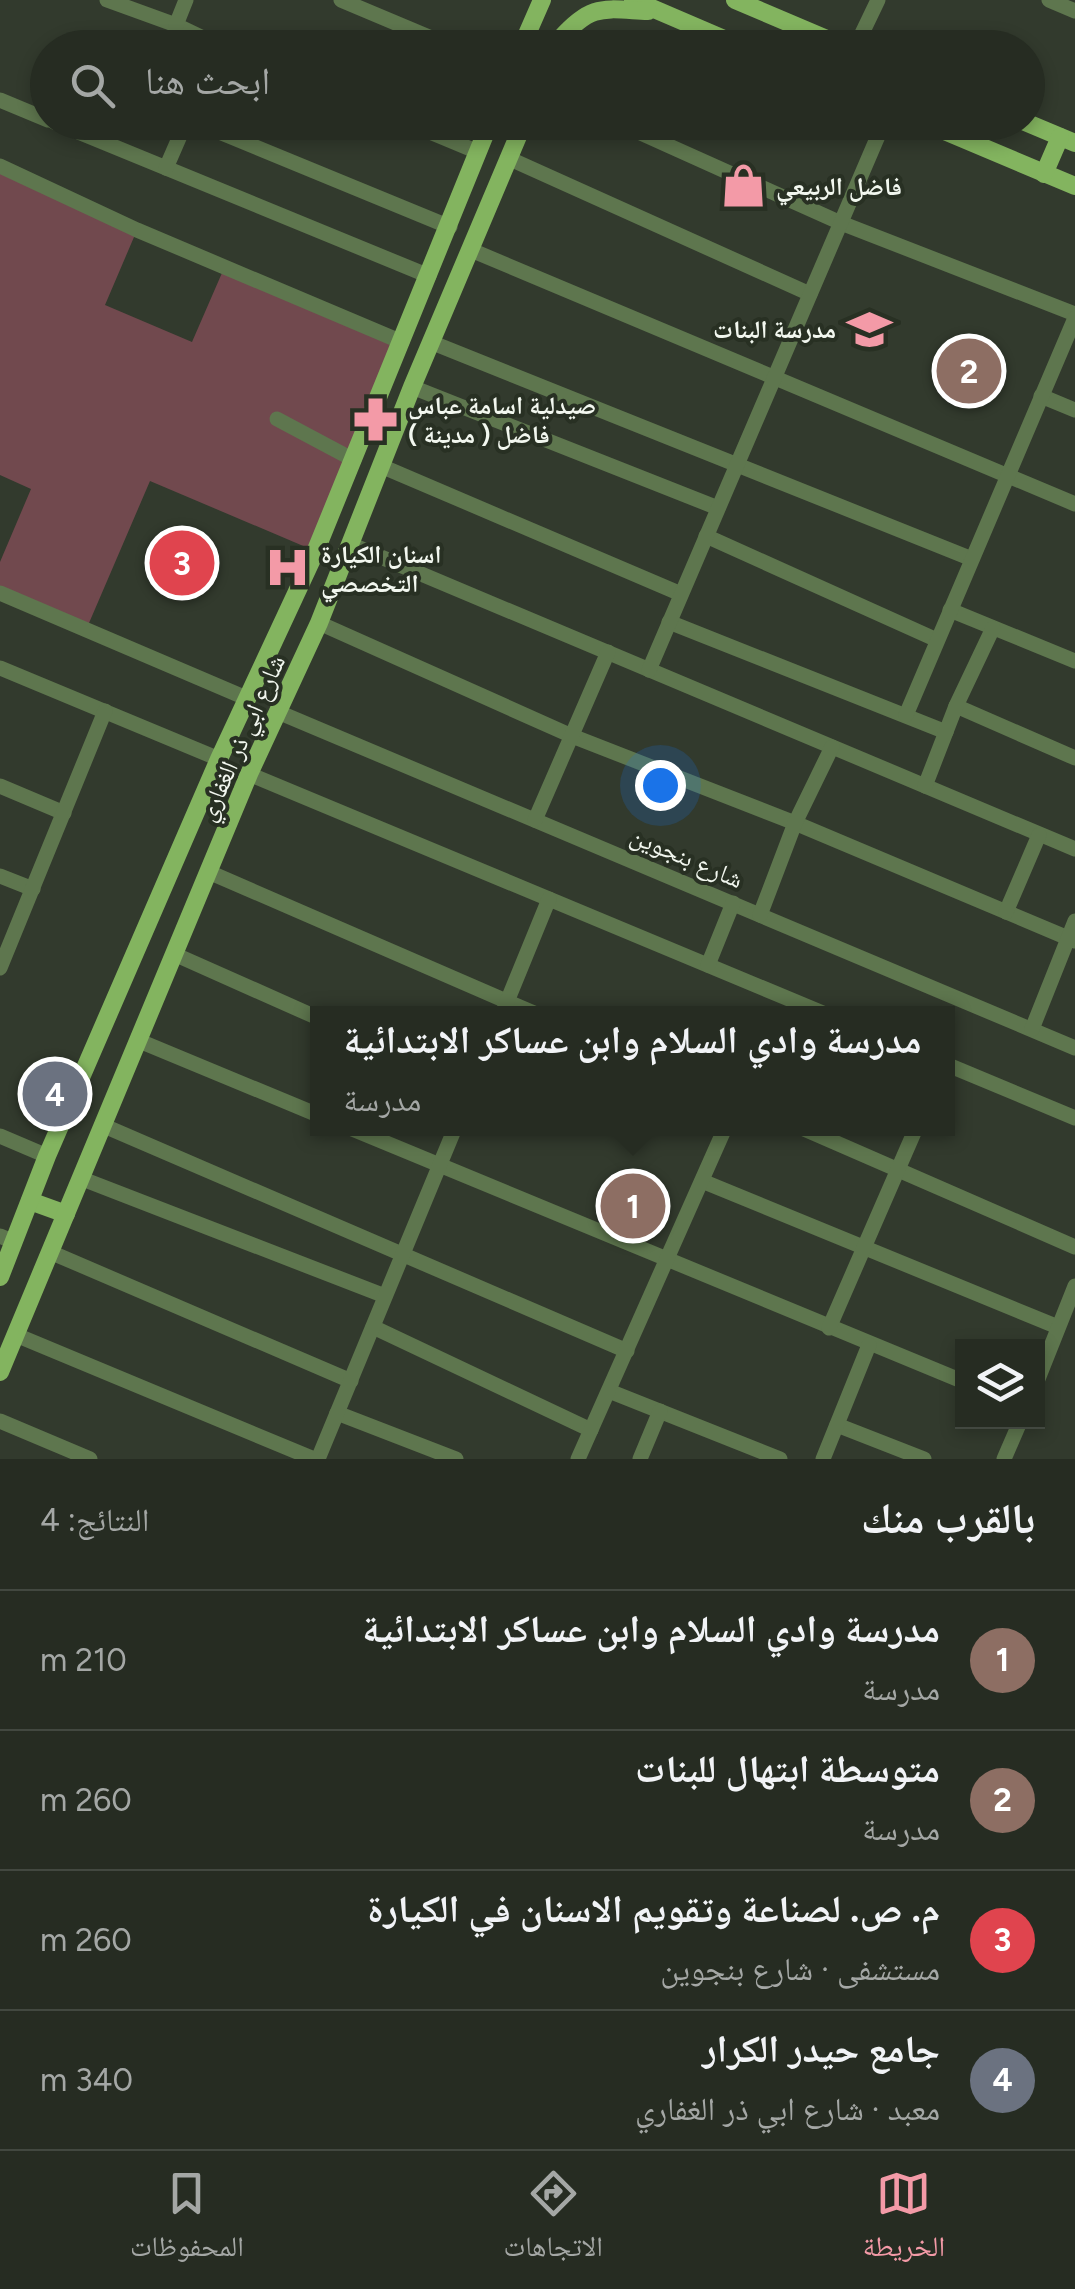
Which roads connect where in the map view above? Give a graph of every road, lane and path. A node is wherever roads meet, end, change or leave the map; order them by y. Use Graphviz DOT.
graph roads {
  1 [pos="107,0"];
  2 [pos="186,0"];
  3 [pos="341,0"];
  4 [pos="531,0"];
  5 [pos="542,0"];
  6 [pos="576,0"];
  7 [pos="633,0"];
  8 [pos="735,0"];
  9 [pos="878,0"];
  10 [pos="1049,0"];
  11 [pos="1075,11"];
  12 [pos="661,12"];
  13 [pos="176,25"];
  14 [pos="186,30"];
  15 [pos="413,30"];
  16 [pos="526,30"];
  17 [pos="529,30"];
  18 [pos="563,30"];
  19 [pos="568,30"];
  20 [pos="703,30"];
  21 [pos="808,30"];
  22 [pos="861,30"];
  23 [pos="0,100"];
  24 [pos="30,112"];
  25 [pos="98,140"];
  26 [pos="178,140"];
  27 [pos="239,140"];
  28 [pos="449,140"];
  29 [pos="483,140"];
  30 [pos="516,140"];
  31 [pos="656,140"];
  32 [pos="876,140"];
  33 [pos="965,140"];
  34 [pos="1068,140"];
  35 [pos="478,152"];
  36 [pos="508,158"];
  37 [pos="0,166"];
  38 [pos="166,168"];
  39 [pos="1044,174"];
  40 [pos="1075,186"];
  41 [pos="841,222"];
  42 [pos="450,227"];
  43 [pos="472,250"];
  44 [pos="429,276"];
  45 [pos="810,294"];
  46 [pos="1075,316"];
  47 [pos="402,342"];
  48 [pos="432,343"];
  49 [pos="774,378"];
  50 [pos="382,390"];
  51 [pos="410,393"];
  52 [pos="1042,396"];
  53 [pos="1075,410"];
  54 [pos="276,419"];
  55 [pos="354,460"];
  56 [pos="736,465"];
  57 [pos="381,466"];
  58 [pos="1008,476"];
  59 [pos="1075,504"];
  60 [pos="718,508"];
  61 [pos="706,536"];
  62 [pos="350,544"];
  63 [pos="972,560"];
  64 [pos="0,593"];
  65 [pos="681,594"];
  66 [pos="950,610"];
  67 [pos="669,622"];
  68 [pos="319,623"];
  69 [pos="993,628"];
  70 [pos="938,640"];
  71 [pos="608,652"];
  72 [pos="1075,661"];
  73 [pos="0,668"];
  74 [pos="648,670"];
  75 [pos="246,698"];
  76 [pos="956,706"];
  77 [pos="105,712"];
  78 [pos="278,712"];
  79 [pos="906,715"];
  80 [pos="946,732"];
  81 [pos="572,736"];
  82 [pos="832,747"];
  83 [pos="1075,758"];
  84 [pos="219,759"];
  85 [pos="250,774"];
  86 [pos="0,786"];
  87 [pos="925,786"];
  88 [pos="64,813"];
  89 [pos="536,820"];
  90 [pos="796,823"];
  91 [pos="1039,834"];
  92 [pos="1075,850"];
  93 [pos="211,873"];
  94 [pos="0,876"];
  95 [pos="32,888"];
  96 [pos="549,898"];
  97 [pos="733,903"];
  98 [pos="1006,912"];
  99 [pos="760,915"];
  100 [pos="1075,921"];
  101 [pos="1072,940"];
  102 [pos="174,954"];
  103 [pos="708,965"];
  104 [pos="0,967"];
  105 [pos="784,996"];
  106 [pos="502,1006"];
  107 [pos="504,1006"];
  108 [pos="780,1006"];
  109 [pos="807,1006"];
  110 [pos="310,1014"];
  111 [pos="1032,1029"];
  112 [pos="137,1040"];
  113 [pos="1075,1048"];
  114 [pos="955,1068"];
  115 [pos="310,1112"];
  116 [pos="1075,1118"];
  117 [pos="102,1125"];
  118 [pos="0,1136"];
  119 [pos="369,1136"];
  120 [pos="451,1136"];
  121 [pos="722,1136"];
  122 [pos="820,1136"];
  123 [pos="913,1136"];
  124 [pos="47,1156"];
  125 [pos="439,1166"];
  126 [pos="898,1170"];
  127 [pos="80,1178"];
  128 [pos="702,1181"];
  129 [pos="30,1201"];
  130 [pos="66,1214"];
  131 [pos="7,1239"];
  132 [pos="1075,1247"];
  133 [pos="864,1248"];
  134 [pos="50,1252"];
  135 [pos="402,1254"];
  136 [pos="666,1260"];
  137 [pos="0,1276"];
  138 [pos="1075,1286"];
  139 [pos="385,1296"];
  140 [pos="373,1327"];
  141 [pos="1058,1327"];
  142 [pos="829,1328"];
  143 [pos="16,1335"];
  144 [pos="870,1344"];
  145 [pos="626,1351"];
  146 [pos="1045,1361"];
  147 [pos="0,1372"];
  148 [pos="955,1379"];
  149 [pos="351,1380"];
  150 [pos="608,1391"];
  151 [pos="660,1411"];
  152 [pos="337,1413"];
  153 [pos="0,1421"];
  154 [pos="837,1424"];
  155 [pos="1017,1429"];
  156 [pos="591,1430"];
  157 [pos="272,1441"];
  158 [pos="90,1459"];
  159 [pos="264,1459"];
  160 [pos="316,1459"];
  161 [pos="456,1459"];
  162 [pos="578,1459"];
  163 [pos="640,1459"];
  164 [pos="780,1459"];
  165 [pos="823,1459"];
  166 [pos="924,1459"];
  167 [pos="1004,1459"];
  1 -- 13 [label="street"];
  2 -- 13 [label="street"];
  3 -- 15 [label="street"];
  4 -- 16 [label="main road"];
  5 -- 17 [label="main road"];
  6 -- 18 [label="main road"];
  7 -- 12 [label="main road"];
  8 -- 21 [label="main road"];
  9 -- 22 [label="street"];
  10 -- 11 [label="street"];
  12 -- 19 [label="main road"];
  12 -- 20 [label="main road"];
  13 -- 14 [label="street"];
  23 -- 24 [label="street"];
  25 -- 38 [label="street"];
  26 -- 38 [label="street"];
  27 -- 42 [label="street"];
  28 -- 35 [label="street"];
  29 -- 35 [label="main road, شارع ابي ذر الغفاري"];
  30 -- 36 [label="main road, شارع ابي ذر الغفاري"];
  31 -- 41 [label="street"];
  32 -- 41 [label="street"];
  33 -- 39 [label="main road"];
  34 -- 39 [label="main road"];
  35 -- 42 [label="main road, شارع ابي ذر الغفاري"];
  36 -- 43 [label="main road, شارع ابي ذر الغفاري"];
  36 -- 45 [label="street"];
  37 -- 47 [label="street"];
  38 -- 44 [label="street"];
  39 -- 40 [label="main road"];
  41 -- 45 [label="street"];
  41 -- 46 [label="street"];
  42 -- 44 [label="main road, شارع ابي ذر الغفاري"];
  43 -- 48 [label="main road, شارع ابي ذر الغفاري"];
  43 -- 49 [label="street"];
  44 -- 47 [label="main road, شارع ابي ذر الغفاري"];
  45 -- 49 [label="street"];
  46 -- 52 [label="street"];
  47 -- 50 [label="main road, شارع ابي ذر الغفاري"];
  48 -- 51 [label="main road, شارع ابي ذر الغفاري"];
  48 -- 56 [label="street"];
  49 -- 56 [label="street"];
  49 -- 58 [label="street"];
  50 -- 51 [label="main road"];
  50 -- 55 [label="main road, شارع ابي ذر الغفاري"];
  51 -- 57 [label="main road, شارع ابي ذر الغفاري"];
  51 -- 60 [label="street"];
  52 -- 53 [label="street"];
  52 -- 58 [label="street"];
  54 -- 55 [label="street"];
  55 -- 75 [label="main road, شارع ابي ذر الغفاري"];
  56 -- 60 [label="street"];
  56 -- 63 [label="street"];
  57 -- 62 [label="main road, شارع ابي ذر الغفاري"];
  57 -- 65 [label="street"];
  58 -- 59 [label="street"];
  58 -- 63 [label="street"];
  60 -- 61 [label="street"];
  61 -- 65 [label="street"];
  61 -- 70 [label="street"];
  62 -- 68 [label="main road, شارع ابي ذر الغفاري"];
  62 -- 71 [label="street"];
  63 -- 66 [label="street"];
  64 -- 75 [label="street"];
  65 -- 67 [label="street"];
  66 -- 69 [label="street"];
  66 -- 70 [label="street"];
  67 -- 74 [label="street"];
  67 -- 79 [label="street"];
  68 -- 78 [label="main road, شارع ابي ذر الغفاري"];
  68 -- 81 [label="street"];
  69 -- 72 [label="street"];
  69 -- 76 [label="street"];
  70 -- 79 [label="street"];
  71 -- 74 [label="street"];
  71 -- 81 [label="street"];
  73 -- 77 [label="street"];
  74 -- 82 [label="street"];
  75 -- 84 [label="main road, شارع ابي ذر الغفاري"];
  76 -- 80 [label="street"];
  76 -- 83 [label="street"];
  77 -- 84 [label="street"];
  77 -- 88 [label="street"];
  78 -- 85 [label="main road, شارع ابي ذر الغفاري"];
  78 -- 89 [label="street, شارع بنجوين"];
  79 -- 80 [label="street"];
  80 -- 87 [label="street"];
  81 -- 89 [label="street"];
  81 -- 90 [label="street"];
  82 -- 87 [label="street"];
  82 -- 90 [label="street"];
  84 -- 124 [label="main road, شارع ابي ذر الغفاري"];
  85 -- 93 [label="main road, شارع ابي ذر الغفاري"];
  85 -- 96 [label="street"];
  86 -- 88 [label="street"];
  87 -- 91 [label="street"];
  88 -- 95 [label="street"];
  89 -- 97 [label="street, شارع بنجوين"];
  90 -- 98 [label="street"];
  90 -- 99 [label="street"];
  91 -- 92 [label="street"];
  91 -- 98 [label="street"];
  93 -- 102 [label="main road, شارع ابي ذر الغفاري"];
  93 -- 106 [label="street"];
  94 -- 95 [label="street"];
  95 -- 104 [label="street"];
  96 -- 103 [label="street"];
  96 -- 107 [label="street"];
  97 -- 99 [label="street, شارع بنجوين"];
  97 -- 103 [label="street"];
  98 -- 101 [label="street"];
  99 -- 111 [label="street, شارع بنجوين"];
  100 -- 101 [label="street"];
  101 -- 111 [label="street"];
  102 -- 110 [label="street"];
  102 -- 112 [label="main road, شارع ابي ذر الغفاري"];
  103 -- 105 [label="street"];
  105 -- 108 [label="street"];
  105 -- 109 [label="street"];
  111 -- 113 [label="street, شارع بنجوين"];
  112 -- 115 [label="street"];
  112 -- 117 [label="main road, شارع ابي ذر الغفاري"];
  114 -- 116 [label="street"];
  117 -- 127 [label="main road, شارع ابي ذر الغفاري"];
  117 -- 135 [label="street"];
  118 -- 124 [label="street"];
  119 -- 125 [label="street"];
  120 -- 125 [label="street"];
  121 -- 128 [label="street"];
  122 -- 126 [label="street"];
  123 -- 126 [label="street"];
  124 -- 129 [label="main road, شارع ابي ذر الغفاري"];
  125 -- 135 [label="street"];
  125 -- 136 [label="street"];
  126 -- 132 [label="street"];
  126 -- 133 [label="street"];
  127 -- 130 [label="main road, شارع ابي ذر الغفاري"];
  127 -- 139 [label="street"];
  128 -- 133 [label="street"];
  128 -- 136 [label="street"];
  129 -- 130 [label="main road"];
  129 -- 131 [label="main road, شارع ابي ذر الغفاري"];
  130 -- 134 [label="main road, شارع ابي ذر الغفاري"];
  131 -- 137 [label="main road, شارع ابي ذر الغفاري"];
  133 -- 141 [label="street"];
  133 -- 142 [label="street"];
  134 -- 143 [label="main road, شارع ابي ذر الغفاري"];
  134 -- 149 [label="street"];
  135 -- 139 [label="street"];
  135 -- 145 [label="street"];
  136 -- 142 [label="street"];
  136 -- 145 [label="street"];
  138 -- 141 [label="street"];
  139 -- 140 [label="street"];
  140 -- 149 [label="street"];
  140 -- 156 [label="street"];
  141 -- 146 [label="street"];
  142 -- 144 [label="street"];
  143 -- 147 [label="main road, شارع ابي ذر الغفاري"];
  143 -- 157 [label="street"];
  144 -- 148 [label="street"];
  144 -- 154 [label="street"];
  145 -- 150 [label="street"];
  149 -- 152 [label="street"];
  150 -- 151 [label="street"];
  150 -- 156 [label="street"];
  151 -- 163 [label="street"];
  151 -- 164 [label="street"];
  152 -- 160 [label="street"];
  152 -- 161 [label="street"];
  153 -- 158 [label="street"];
  154 -- 165 [label="street"];
  154 -- 166 [label="street"];
  155 -- 167 [label="street"];
  156 -- 162 [label="street"];
  157 -- 159 [label="street"];
  157 -- 160 [label="street"];
}
